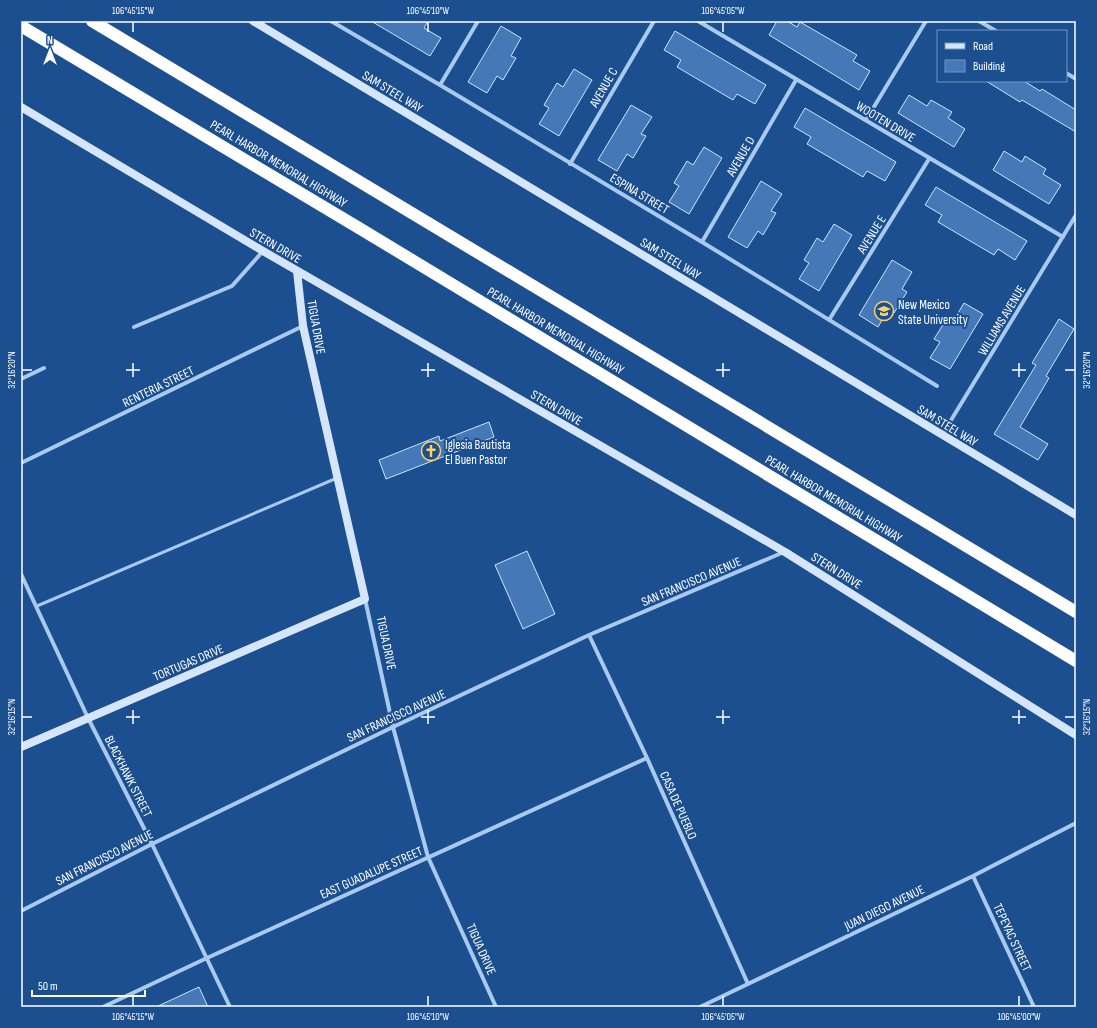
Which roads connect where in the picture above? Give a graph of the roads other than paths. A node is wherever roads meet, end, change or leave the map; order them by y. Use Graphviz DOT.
graph roads {
  1 [pos="92,21"];
  2 [pos="253,21"];
  3 [pos="331,21"];
  4 [pos="478,21"];
  5 [pos="654,21"];
  6 [pos="698,21"];
  7 [pos="926,21"];
  8 [pos="979,21"];
  9 [pos="21,26"];
  10 [pos="994,30"];
  11 [pos="1067,74"];
  12 [pos="1076,79"];
  13 [pos="796,80"];
  14 [pos="440,85"];
  15 [pos="21,107"];
  16 [pos="866,120"];
  17 [pos="929,159"];
  18 [pos="570,164"];
  19 [pos="1076,215"];
  20 [pos="1063,238"];
  21 [pos="702,242"];
  22 [pos="263,251"];
  23 [pos="297,271"];
  24 [pos="829,320"];
  25 [pos="303,326"];
  26 [pos="134,327"];
  27 [pos="44,368"];
  28 [pos="21,379"];
  29 [pos="937,386"];
  30 [pos="942,435"];
  31 [pos="21,464"];
  32 [pos="337,478"];
  33 [pos="1076,515"];
  34 [pos="785,552"];
  35 [pos="21,574"];
  36 [pos="365,599"];
  37 [pos="37,606"];
  38 [pos="1076,612"];
  39 [pos="589,635"];
  40 [pos="1076,661"];
  41 [pos="88,718"];
  42 [pos="394,727"];
  43 [pos="1076,735"];
  44 [pos="21,747"];
  45 [pos="647,758"];
  46 [pos="1076,823"];
  47 [pos="152,844"];
  48 [pos="428,857"];
  49 [pos="973,876"];
  50 [pos="21,911"];
  51 [pos="207,958"];
  52 [pos="748,984"];
  53 [pos="103,1007"];
  54 [pos="230,1007"];
  55 [pos="496,1007"];
  56 [pos="700,1007"];
  57 [pos="1034,1007"];
  1 -- 38 [label="highway, PEARL HARBOR MEMORIAL HIGHWAY"];
  2 -- 30 [label="street, SAM STEEL WAY"];
  3 -- 14 [label="street, ESPINA STREET"];
  4 -- 14 [label="street"];
  5 -- 18 [label="street, AVENUE C"];
  6 -- 13 [label="street, WOOTEN DRIVE"];
  7 -- 16 [label="street"];
  8 -- 10 [label="street"];
  9 -- 40 [label="highway, PEARL HARBOR MEMORIAL HIGHWAY"];
  11 -- 12 [label="street"];
  13 -- 16 [label="street, WOOTEN DRIVE"];
  13 -- 21 [label="street, AVENUE D"];
  14 -- 18 [label="street, ESPINA STREET"];
  15 -- 22 [label="street, STERN DRIVE"];
  16 -- 17 [label="street, WOOTEN DRIVE"];
  17 -- 20 [label="street, WOOTEN DRIVE"];
  17 -- 24 [label="street, AVENUE E"];
  18 -- 21 [label="street, ESPINA STREET"];
  19 -- 20 [label="street, WILLIAMS AVENUE"];
  20 -- 30 [label="street, WILLIAMS AVENUE"];
  21 -- 24 [label="street, ESPINA STREET"];
  22 -- 23 [label="street, STERN DRIVE"];
  22 -- 26 [label="street"];
  23 -- 25 [label="street, TIGUA DRIVE"];
  23 -- 34 [label="street, STERN DRIVE"];
  24 -- 29 [label="street, ESPINA STREET"];
  25 -- 31 [label="street, RENTERIA STREET"];
  25 -- 32 [label="street, TIGUA DRIVE"];
  27 -- 28 [label="street"];
  30 -- 33 [label="street, SAM STEEL WAY"];
  32 -- 36 [label="street, TIGUA DRIVE"];
  32 -- 37 [label="lane"];
  34 -- 39 [label="street, SAN FRANCISCO AVENUE"];
  34 -- 43 [label="street, STERN DRIVE"];
  35 -- 37 [label="street, BLACKHAWK STREET"];
  36 -- 41 [label="street, TORTUGAS DRIVE"];
  36 -- 42 [label="street, TIGUA DRIVE"];
  37 -- 41 [label="street, BLACKHAWK STREET"];
  39 -- 42 [label="street, SAN FRANCISCO AVENUE"];
  39 -- 45 [label="street, CASA DE PUEBLO"];
  41 -- 44 [label="street, TORTUGAS DRIVE"];
  41 -- 47 [label="street, BLACKHAWK STREET"];
  42 -- 47 [label="street, SAN FRANCISCO AVENUE"];
  42 -- 48 [label="street, TIGUA DRIVE"];
  45 -- 48 [label="street, EAST GUADALUPE STREET"];
  45 -- 52 [label="street, CASA DE PUEBLO"];
  46 -- 49 [label="street, JUAN DIEGO AVENUE"];
  47 -- 50 [label="street, SAN FRANCISCO AVENUE"];
  47 -- 51 [label="street, BLACKHAWK STREET"];
  48 -- 51 [label="street, EAST GUADALUPE STREET"];
  48 -- 55 [label="street, TIGUA DRIVE"];
  49 -- 52 [label="street, JUAN DIEGO AVENUE"];
  49 -- 57 [label="street, TEPEYAC STREET"];
  51 -- 53 [label="street, EAST GUADALUPE STREET"];
  51 -- 54 [label="street, BLACKHAWK STREET"];
  52 -- 56 [label="street, JUAN DIEGO AVENUE"];
}
